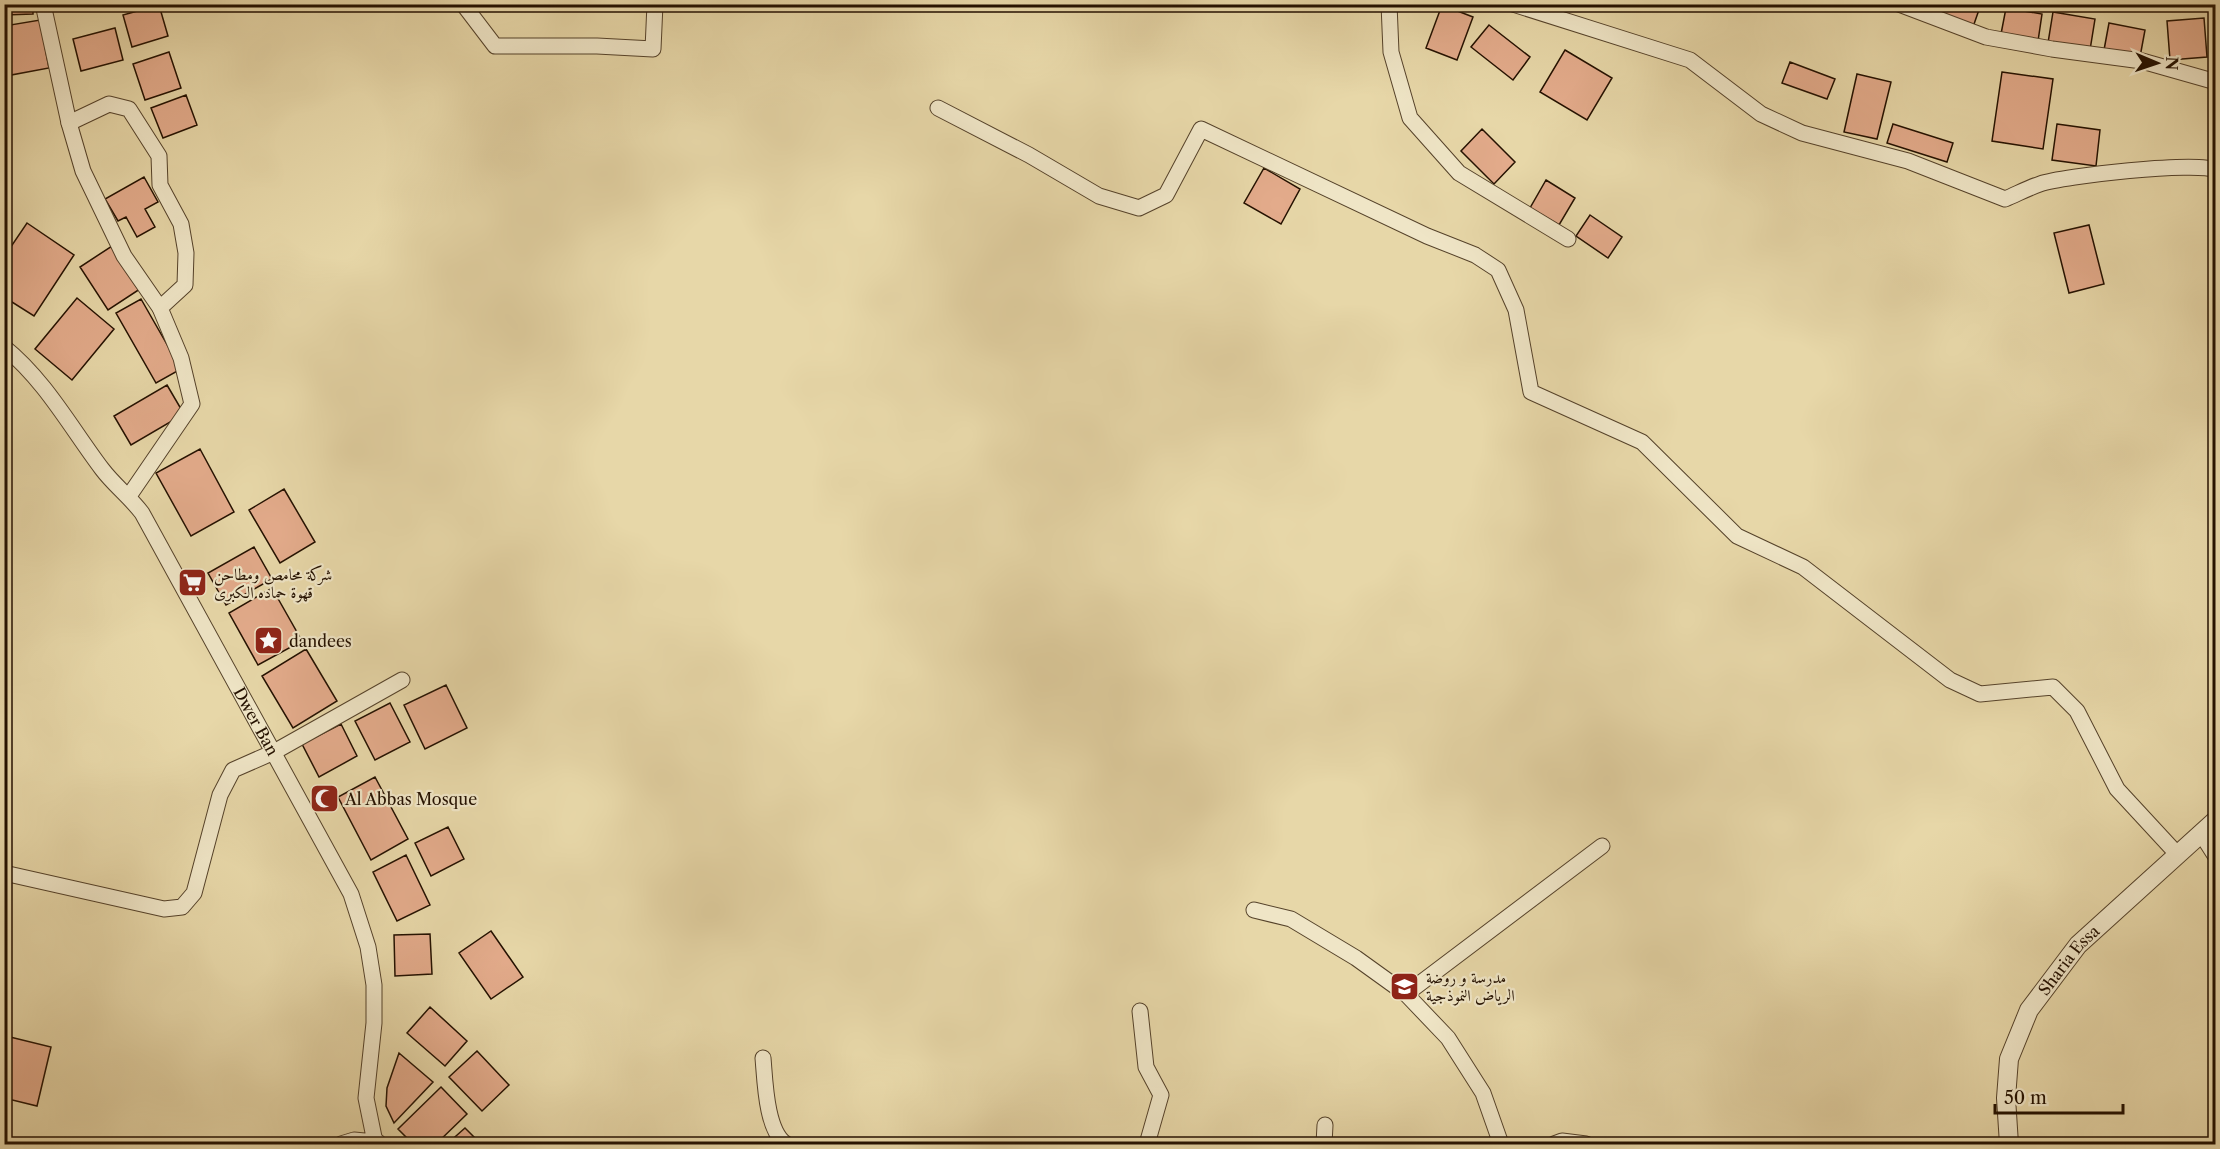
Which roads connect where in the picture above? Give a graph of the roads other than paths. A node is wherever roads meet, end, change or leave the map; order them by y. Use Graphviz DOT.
graph roads {
  1 [pos="43,4"];
  2 [pos="463,4"];
  3 [pos="655,4"];
  4 [pos="1389,4"];
  5 [pos="1513,4"];
  6 [pos="1899,4"];
  7 [pos="2216,82"];
  8 [pos="938,108"];
  9 [pos="69,123"];
  10 [pos="2216,170"];
  11 [pos="1568,239"];
  12 [pos="160,308"];
  13 [pos="4,347"];
  14 [pos="129,496"];
  15 [pos="402,680"];
  16 [pos="274,752"];
  17 [pos="2216,820"];
  18 [pos="2202,835"];
  19 [pos="1602,846"];
  20 [pos="2178,855"];
  21 [pos="2216,857"];
  22 [pos="4,873"];
  23 [pos="1254,910"];
  24 [pos="1406,994"];
  25 [pos="1140,1011"];
  26 [pos="763,1058"];
  27 [pos="1325,1125"];
  28 [pos="377,1143"];
  29 [pos="341,1144"];
  30 [pos="786,1144"];
  31 [pos="1147,1144"];
  32 [pos="1324,1144"];
  33 [pos="1501,1144"];
  34 [pos="1554,1144"];
  35 [pos="1586,1144"];
  36 [pos="2009,1144"];
  1 -- 9 [label="street"];
  2 -- 3 [label="street"];
  4 -- 11 [label="street"];
  5 -- 10 [label="street"];
  6 -- 7 [label="street"];
  8 -- 20 [label="street"];
  9 -- 12 [label="street"];
  9 -- 12 [label="street"];
  12 -- 14 [label="street"];
  13 -- 14 [label="street, Dwer Ban"];
  14 -- 16 [label="street, Dwer Ban"];
  15 -- 16 [label="street"];
  16 -- 22 [label="street"];
  16 -- 28 [label="street, Dwer Ban"];
  17 -- 18 [label="street, Sharia Essa"];
  18 -- 20 [label="street, Sharia Essa"];
  18 -- 21 [label="street"];
  19 -- 24 [label="street"];
  20 -- 36 [label="street, Sharia Essa"];
  23 -- 24 [label="street"];
  24 -- 33 [label="street"];
  25 -- 31 [label="street"];
  26 -- 30 [label="street"];
  27 -- 32 [label="street"];
  28 -- 29 [label="street"];
  34 -- 35 [label="street"];
}
